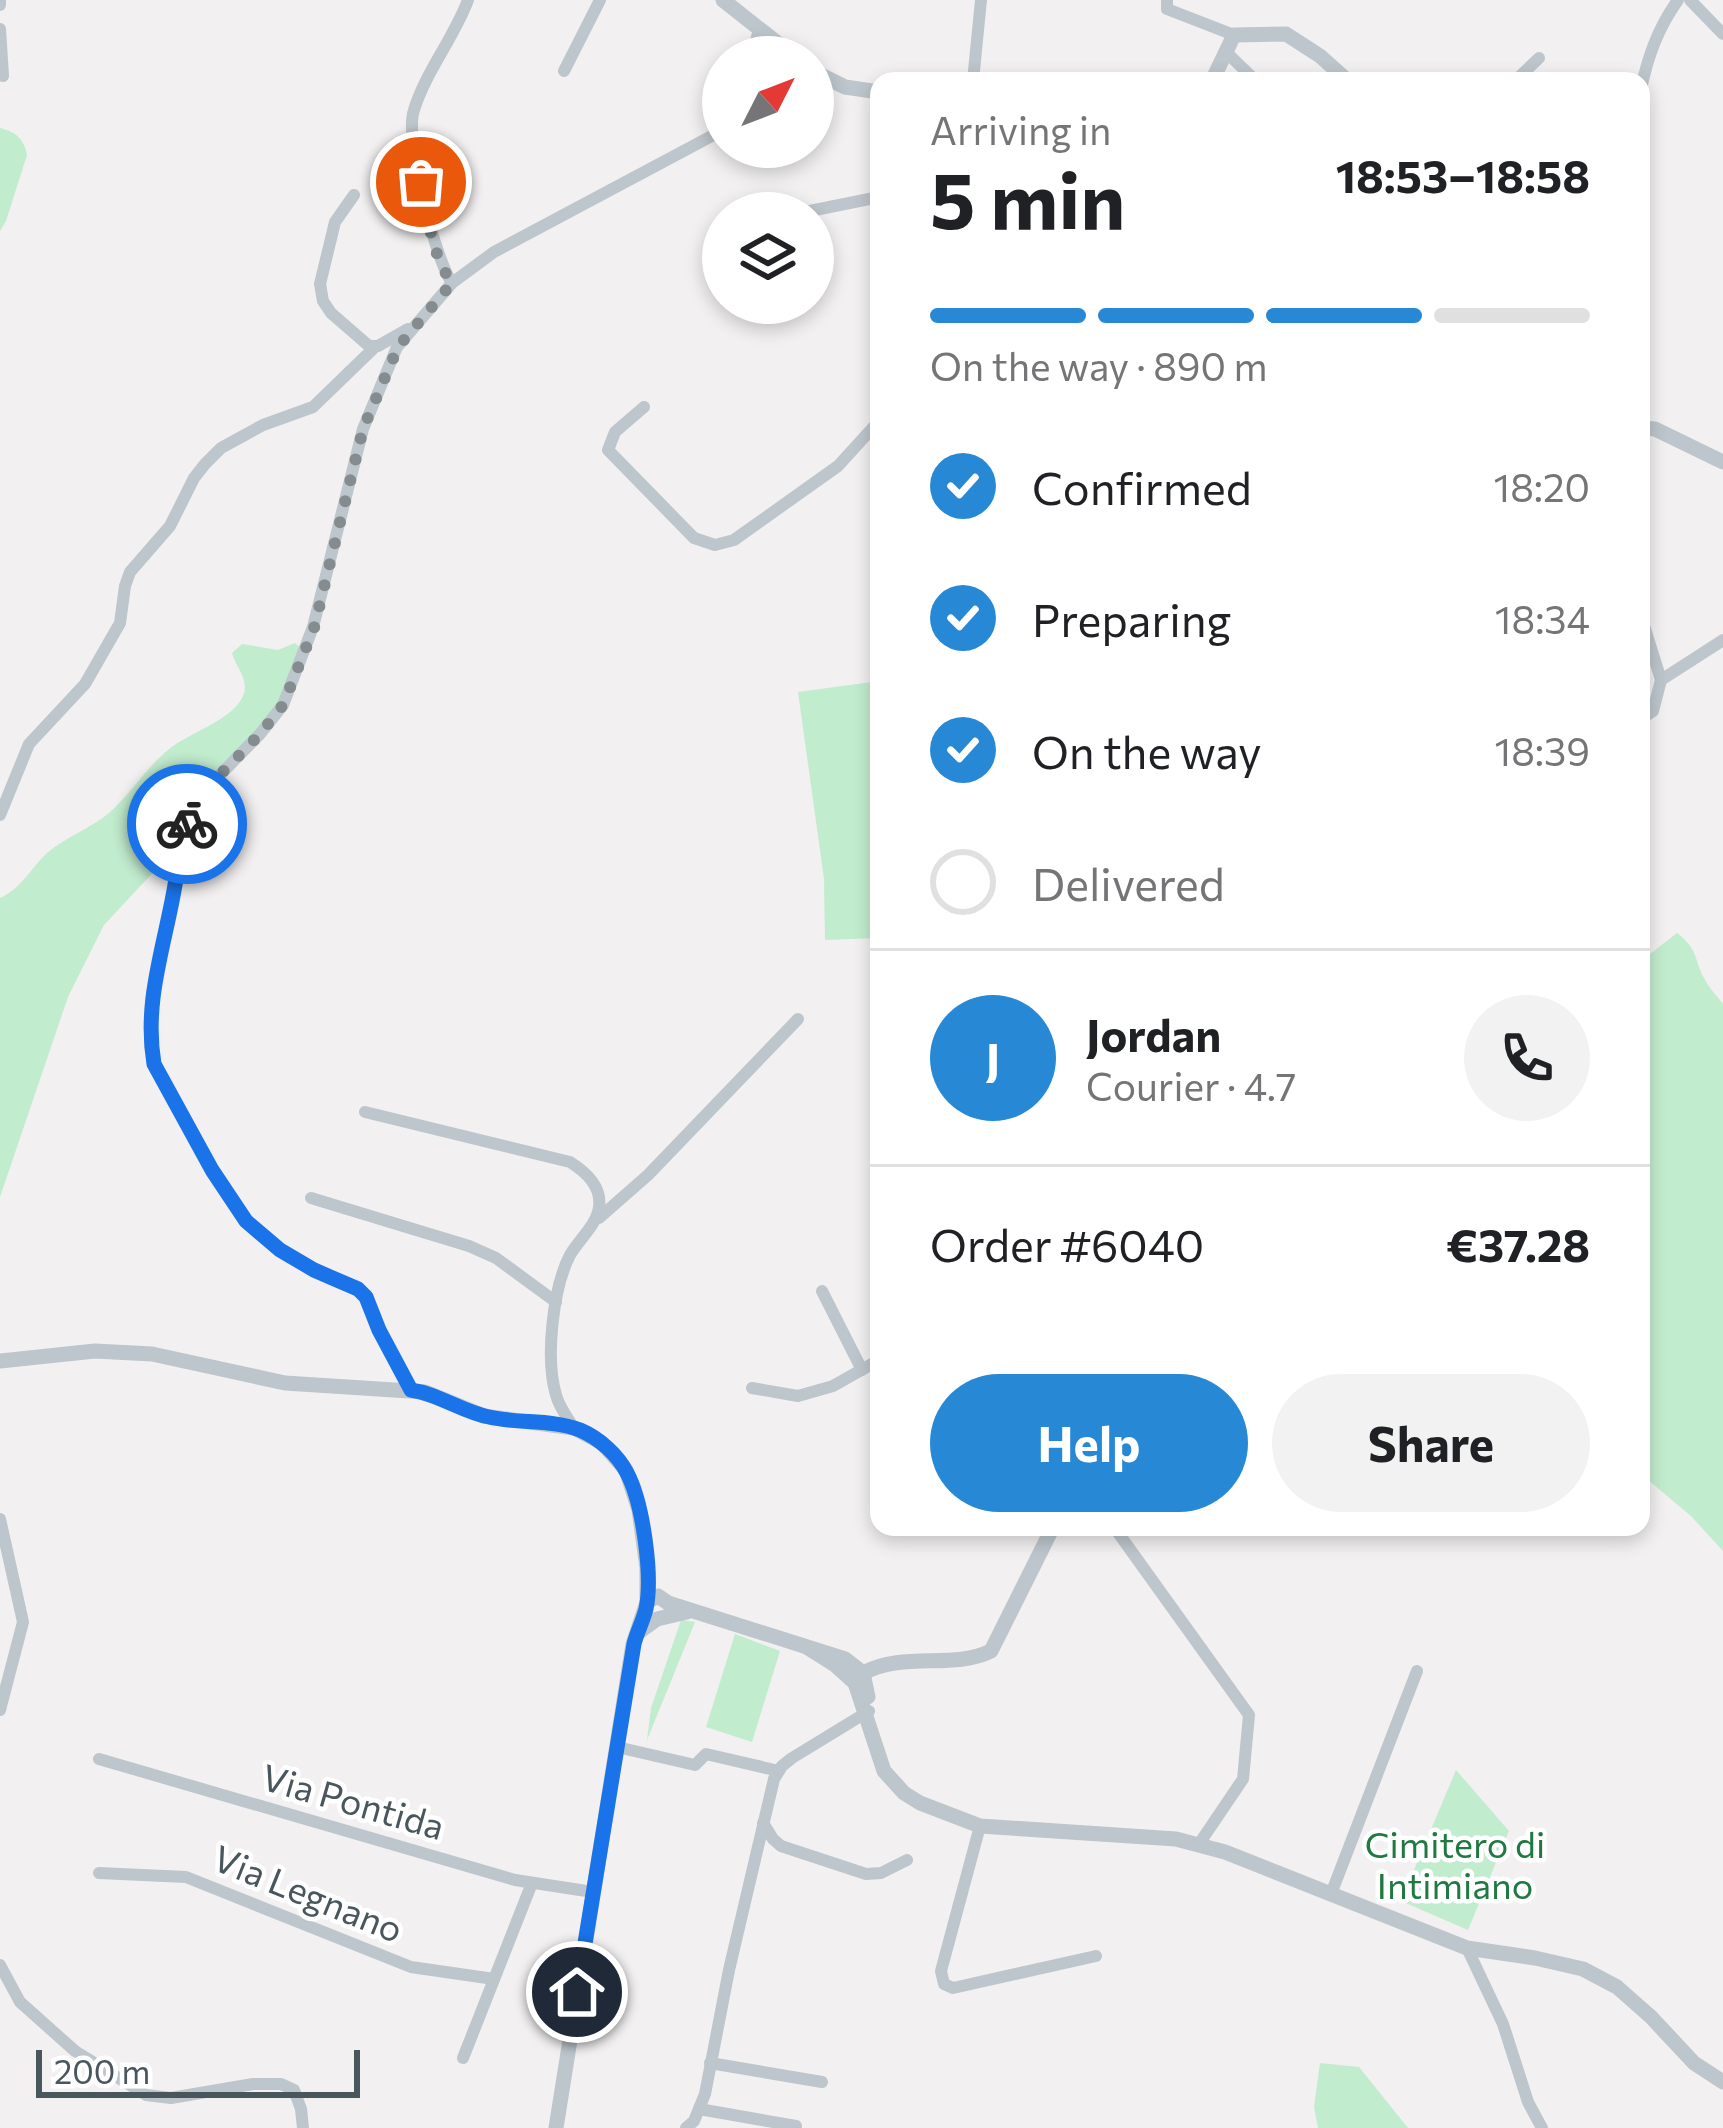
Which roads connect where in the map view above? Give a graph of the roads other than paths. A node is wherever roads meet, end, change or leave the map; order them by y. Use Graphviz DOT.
graph roads {
  1 [pos="468,0"];
  2 [pos="600,0"];
  3 [pos="724,0"];
  4 [pos="981,0"];
  5 [pos="1167,0"];
  6 [pos="1678,0"];
  7 [pos="1690,0"];
  8 [pos="0,29"];
  9 [pos="760,29"];
  10 [pos="1723,34"];
  11 [pos="1234,35"];
  12 [pos="758,36"];
  13 [pos="768,36"];
  14 [pos="1226,52"];
  15 [pos="1539,58"];
  16 [pos="564,70"];
  17 [pos="974,72"];
  18 [pos="1216,72"];
  19 [pos="1247,72"];
  20 [pos="1338,72"];
  21 [pos="1524,72"];
  22 [pos="1644,72"];
  23 [pos="3,76"];
  24 [pos="834,82"];
  25 [pos="870,91"];
  26 [pos="702,141"];
  27 [pos="354,195"];
  28 [pos="870,199"];
  29 [pos="834,206"];
  30 [pos="452,283"];
  31 [pos="415,327"];
  32 [pos="376,346"];
  33 [pos="644,407"];
  34 [pos="1650,429"];
  35 [pos="870,431"];
  36 [pos="1723,462"];
  37 [pos="1723,640"];
  38 [pos="1650,645"];
  39 [pos="1661,680"];
  40 [pos="1650,713"];
  41 [pos="0,815"];
  42 [pos="798,1019"];
  43 [pos="365,1112"];
  44 [pos="311,1198"];
  45 [pos="594,1222"];
  46 [pos="822,1291"];
  47 [pos="556,1303"];
  48 [pos="0,1361"];
  49 [pos="870,1365"];
  50 [pos="862,1370"];
  51 [pos="752,1388"];
  52 [pos="411,1390"];
  53 [pos="574,1428"];
  54 [pos="0,1520"];
  55 [pos="1049,1536"];
  56 [pos="1120,1536"];
  57 [pos="658,1607"];
  58 [pos="808,1648"];
  59 [pos="824,1657"];
  60 [pos="1417,1671"];
  61 [pos="863,1673"];
  62 [pos="0,1709"];
  63 [pos="867,1712"];
  64 [pos="617,1747"];
  65 [pos="99,1759"];
  66 [pos="779,1771"];
  67 [pos="762,1822"];
  68 [pos="980,1826"];
  69 [pos="1199,1844"];
  70 [pos="908,1860"];
  71 [pos="99,1873"];
  72 [pos="532,1883"];
  73 [pos="593,1892"];
  74 [pos="1331,1894"];
  75 [pos="1467,1948"];
  76 [pos="1096,1956"];
  77 [pos="0,1965"];
  78 [pos="494,1979"];
  79 [pos="463,2058"];
  80 [pos="710,2063"];
  81 [pos="822,2081"];
  82 [pos="1723,2083"];
  83 [pos="699,2109"];
  84 [pos="796,2126"];
  85 [pos="303,2128"];
  86 [pos="556,2128"];
  87 [pos="686,2128"];
  88 [pos="1542,2128"];
  1 -- 30 [label="street"];
  2 -- 16 [label="street"];
  3 -- 9 [label="street"];
  4 -- 17 [label="street"];
  5 -- 11 [label="street"];
  6 -- 22 [label="street"];
  7 -- 10 [label="street"];
  8 -- 23 [label="street"];
  9 -- 12 [label="street"];
  9 -- 13 [label="street"];
  11 -- 14 [label="street"];
  11 -- 20 [label="street"];
  14 -- 18 [label="street"];
  14 -- 19 [label="street"];
  15 -- 21 [label="street"];
  24 -- 25 [label="street"];
  26 -- 30 [label="street"];
  27 -- 32 [label="street"];
  28 -- 29 [label="street"];
  30 -- 31 [label="street"];
  31 -- 32 [label="street"];
  31 -- 52 [label="street"];
  32 -- 41 [label="street"];
  33 -- 35 [label="street"];
  34 -- 36 [label="street"];
  37 -- 39 [label="street"];
  38 -- 39 [label="street"];
  39 -- 40 [label="street"];
  42 -- 45 [label="street"];
  43 -- 45 [label="street"];
  44 -- 47 [label="street"];
  45 -- 47 [label="street"];
  46 -- 50 [label="street"];
  47 -- 53 [label="street"];
  48 -- 52 [label="street"];
  49 -- 50 [label="street"];
  50 -- 51 [label="street"];
  52 -- 53 [label="street"];
  53 -- 57 [label="street"];
  54 -- 62 [label="street"];
  55 -- 61 [label="street"];
  56 -- 69 [label="street"];
  57 -- 58 [label="street"];
  57 -- 64 [label="street"];
  58 -- 59 [label="street"];
  58 -- 61 [label="street"];
  59 -- 61 [label="street"];
  59 -- 63 [label="street"];
  60 -- 74 [label="street"];
  61 -- 63 [label="street"];
  63 -- 66 [label="street"];
  63 -- 68 [label="street"];
  64 -- 66 [label="street"];
  64 -- 73 [label="street"];
  65 -- 72 [label="street, Via Pontida"];
  66 -- 67 [label="street"];
  67 -- 70 [label="street"];
  67 -- 80 [label="street"];
  68 -- 69 [label="street"];
  68 -- 76 [label="street"];
  69 -- 74 [label="street"];
  71 -- 78 [label="street, Via Legnano"];
  72 -- 73 [label="street, Via Pontida"];
  72 -- 78 [label="street"];
  73 -- 86 [label="street"];
  74 -- 75 [label="street"];
  75 -- 82 [label="street"];
  75 -- 88 [label="street"];
  77 -- 85 [label="street"];
  78 -- 79 [label="street"];
  80 -- 81 [label="street"];
  80 -- 83 [label="street"];
  83 -- 84 [label="street"];
  83 -- 87 [label="street"];
}
